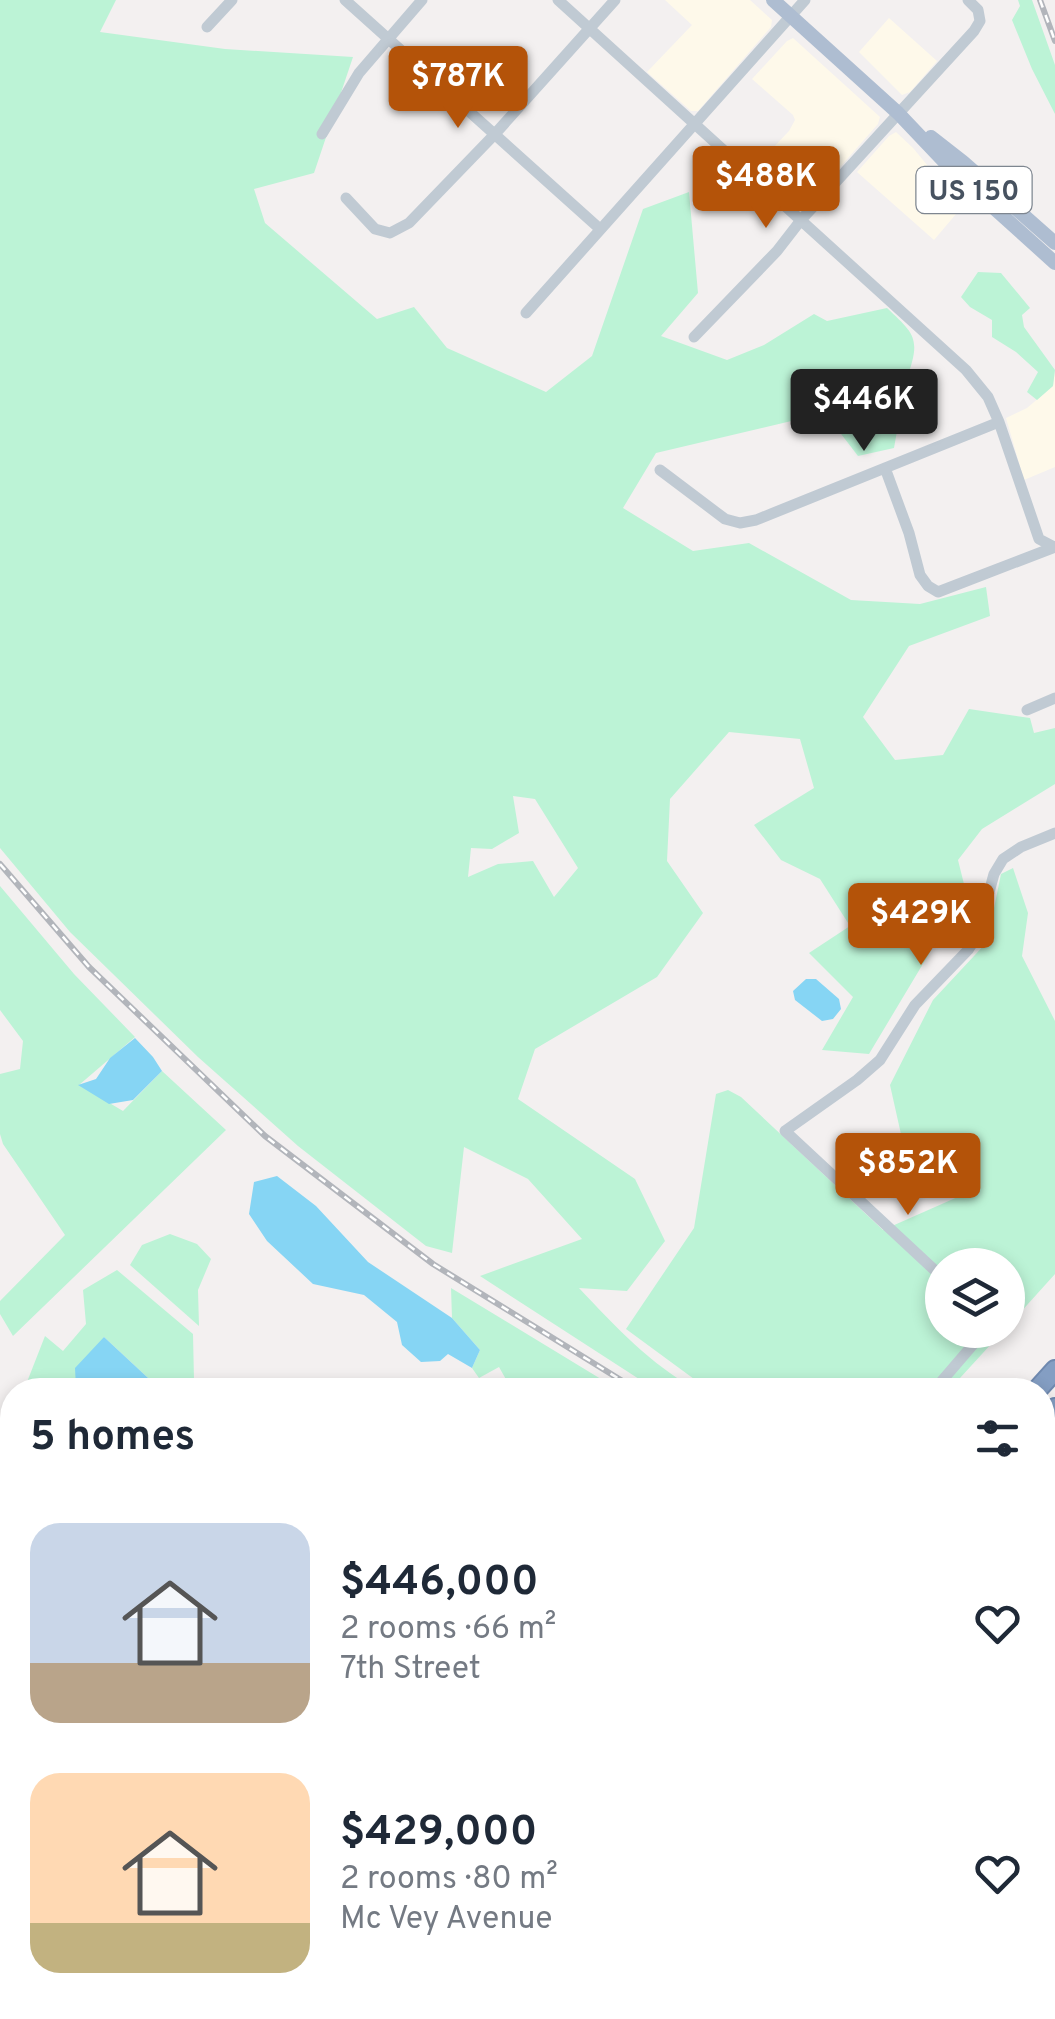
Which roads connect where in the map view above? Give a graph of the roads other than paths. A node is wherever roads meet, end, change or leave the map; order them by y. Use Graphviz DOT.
graph roads {
  1 [pos="345,0"];
  2 [pos="422,0"];
  3 [pos="558,0"];
  4 [pos="615,0"];
  5 [pos="773,0"];
  6 [pos="805,0"];
  7 [pos="968,0"];
  8 [pos="223,3"];
  9 [pos="791,17"];
  10 [pos="207,27"];
  11 [pos="589,28"];
  12 [pos="387,39"];
  13 [pos="898,113"];
  14 [pos="694,124"];
  15 [pos="322,134"];
  16 [pos="494,136"];
  17 [pos="346,198"];
  18 [pos="801,220"];
  19 [pos="600,230"];
  20 [pos="1055,244"];
  21 [pos="1055,263"];
  22 [pos="526,313"];
  23 [pos="694,338"];
  24 [pos="999,422"];
  25 [pos="885,468"];
  26 [pos="660,470"];
  27 [pos="1055,547"];
  28 [pos="1055,698"];
  29 [pos="1027,710"];
  30 [pos="1055,833"];
  31 [pos="925,1261"];
  32 [pos="970,1348"];
  33 [pos="944,1378"];
  1 -- 12 [label="street"];
  2 -- 12 [label="street"];
  3 -- 11 [label="street"];
  4 -- 11 [label="street"];
  5 -- 9 [label="main road, US 150"];
  6 -- 9 [label="street"];
  7 -- 13 [label="street"];
  8 -- 10 [label="street"];
  9 -- 13 [label="main road, US 150"];
  9 -- 14 [label="street"];
  11 -- 14 [label="street"];
  11 -- 16 [label="street"];
  12 -- 15 [label="street"];
  12 -- 16 [label="street"];
  13 -- 18 [label="street"];
  13 -- 20 [label="main road, US 150"];
  13 -- 21 [label="main road, US 150"];
  14 -- 18 [label="street"];
  14 -- 19 [label="street"];
  16 -- 17 [label="street"];
  16 -- 19 [label="street"];
  18 -- 23 [label="street"];
  18 -- 24 [label="street"];
  19 -- 22 [label="street"];
  24 -- 25 [label="street"];
  24 -- 27 [label="street"];
  25 -- 26 [label="street"];
  25 -- 27 [label="street"];
  28 -- 29 [label="street"];
  30 -- 31 [label="street"];
  32 -- 33 [label="street"];
}
